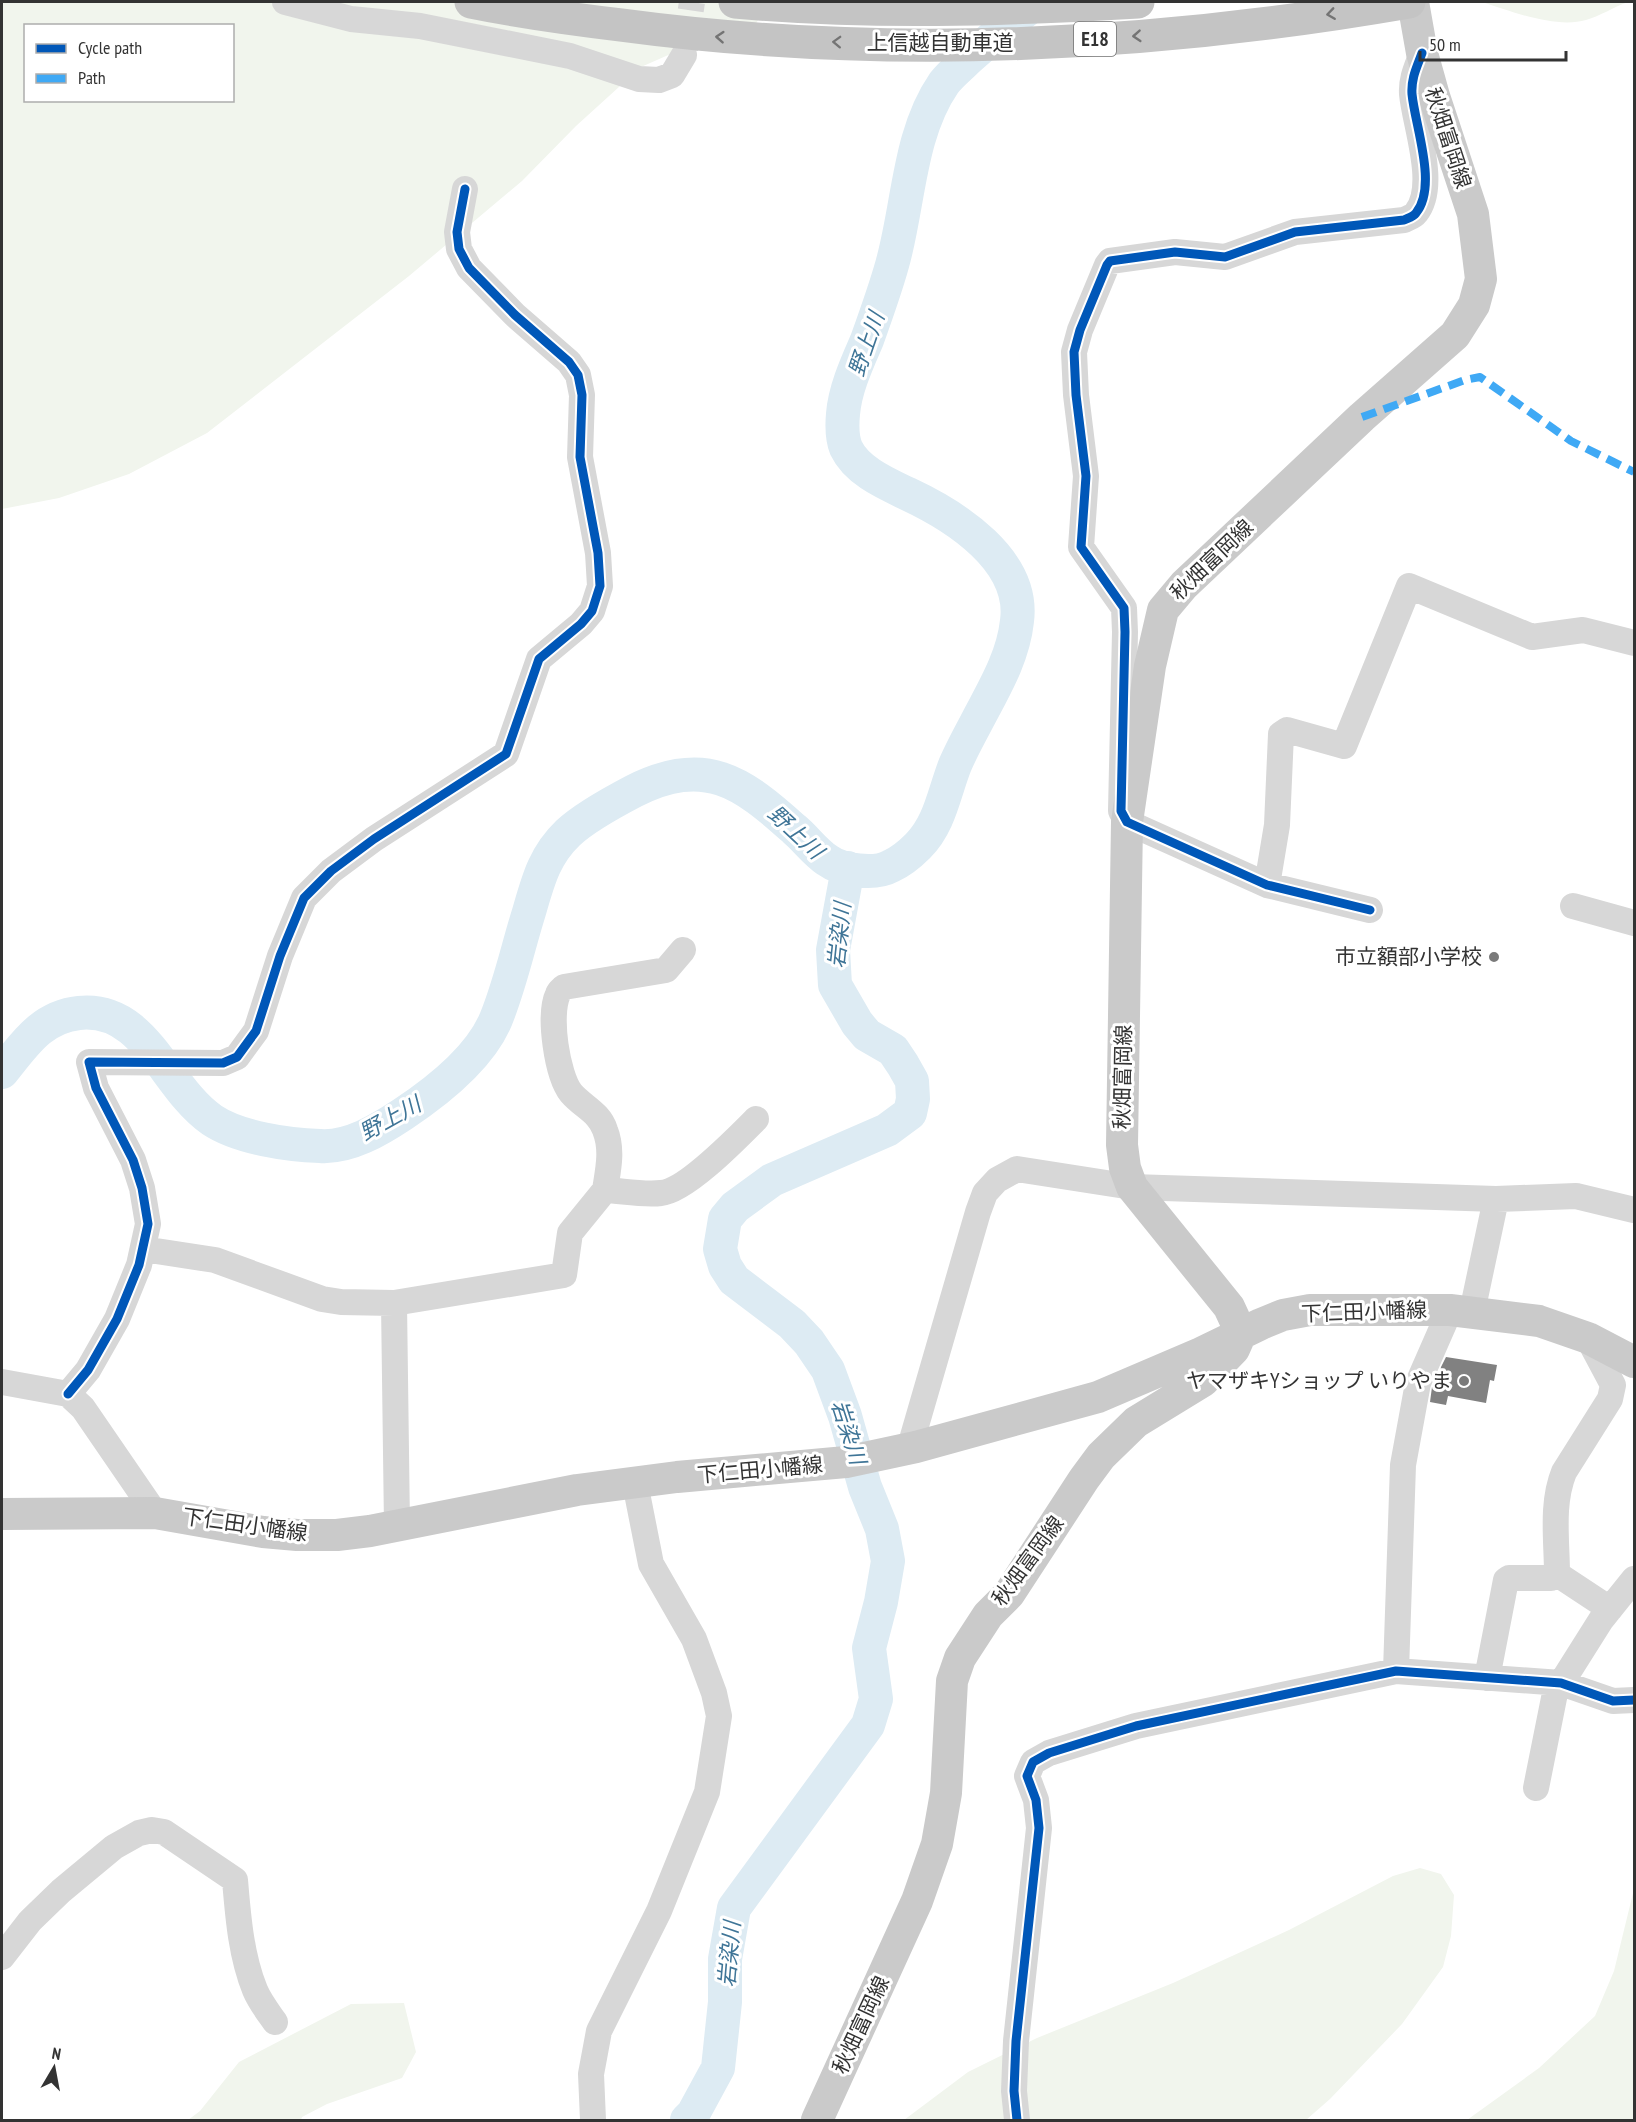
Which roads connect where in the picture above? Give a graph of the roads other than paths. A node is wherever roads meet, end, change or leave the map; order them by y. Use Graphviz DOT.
graph roads {
  1 [pos="285,2"];
  2 [pos="471,2"];
  3 [pos="735,2"];
  4 [pos="1138,2"];
  5 [pos="1411,2"];
  6 [pos="1422,53"];
  7 [pos="684,55"];
  8 [pos="465,189"];
  9 [pos="1635,643"];
  10 [pos="1127,822"];
  11 [pos="1267,885"];
  12 [pos="1573,906"];
  13 [pos="1370,910"];
  14 [pos="1635,923"];
  15 [pos="683,950"];
  16 [pos="756,1119"];
  17 [pos="1132,1187"];
  18 [pos="605,1190"];
  19 [pos="1496,1199"];
  20 [pos="1635,1210"];
  21 [pos="143,1249"];
  22 [pos="393,1303"];
  23 [pos="1461,1311"];
  24 [pos="1241,1333"];
  25 [pos="1588,1338"];
  26 [pos="1635,1362"];
  27 [pos="2,1382"];
  28 [pos="68,1394"];
  29 [pos="903,1451"];
  30 [pos="635,1483"];
  31 [pos="155,1513"];
  32 [pos="2,1514"];
  33 [pos="397,1526"];
  34 [pos="1557,1574"];
  35 [pos="1635,1579"];
  36 [pos="1610,1609"];
  37 [pos="1396,1671"];
  38 [pos="1487,1678"];
  39 [pos="1561,1683"];
  40 [pos="1635,1700"];
  41 [pos="1536,1788"];
  42 [pos="2,1957"];
  43 [pos="275,2022"];
  44 [pos="593,2121"];
  45 [pos="817,2121"];
  46 [pos="1017,2121"];
  1 -- 7 [label="street"];
  5 -- 2 [label="highway, 上信越自動車道 / E18, one-way"];
  3 -- 4 [label="highway, 上信越自動車道 / E18"];
  5 -- 6 [label="main road, 秋畑富岡線"];
  6 -- 10 [label="main road, 秋畑富岡線"];
  6 -- 10 [label="street"];
  8 -- 21 [label="street"];
  9 -- 11 [label="street"];
  10 -- 11 [label="street"];
  10 -- 17 [label="main road, 秋畑富岡線"];
  11 -- 13 [label="street"];
  12 -- 14 [label="street"];
  15 -- 18 [label="street"];
  16 -- 18 [label="street"];
  17 -- 19 [label="street"];
  17 -- 24 [label="main road, 秋畑富岡線"];
  17 -- 29 [label="street"];
  18 -- 22 [label="street"];
  19 -- 20 [label="street"];
  19 -- 23 [label="street"];
  21 -- 22 [label="street"];
  21 -- 28 [label="street"];
  22 -- 33 [label="street"];
  23 -- 24 [label="main road, 下仁田小幡線"];
  23 -- 25 [label="main road, 下仁田小幡線"];
  23 -- 37 [label="street"];
  24 -- 29 [label="main road, 下仁田小幡線"];
  24 -- 45 [label="main road, 秋畑富岡線"];
  25 -- 26 [label="main road, 下仁田小幡線"];
  25 -- 34 [label="street"];
  27 -- 28 [label="street"];
  28 -- 31 [label="street"];
  29 -- 30 [label="main road, 下仁田小幡線"];
  30 -- 33 [label="main road, 下仁田小幡線"];
  30 -- 44 [label="street"];
  31 -- 32 [label="main road, 下仁田小幡線"];
  31 -- 33 [label="main road, 下仁田小幡線"];
  34 -- 36 [label="street"];
  34 -- 38 [label="street"];
  35 -- 36 [label="street"];
  36 -- 39 [label="street"];
  37 -- 38 [label="street"];
  37 -- 46 [label="street"];
  38 -- 39 [label="street"];
  39 -- 40 [label="street"];
  39 -- 41 [label="street"];
  42 -- 43 [label="street"];
}
